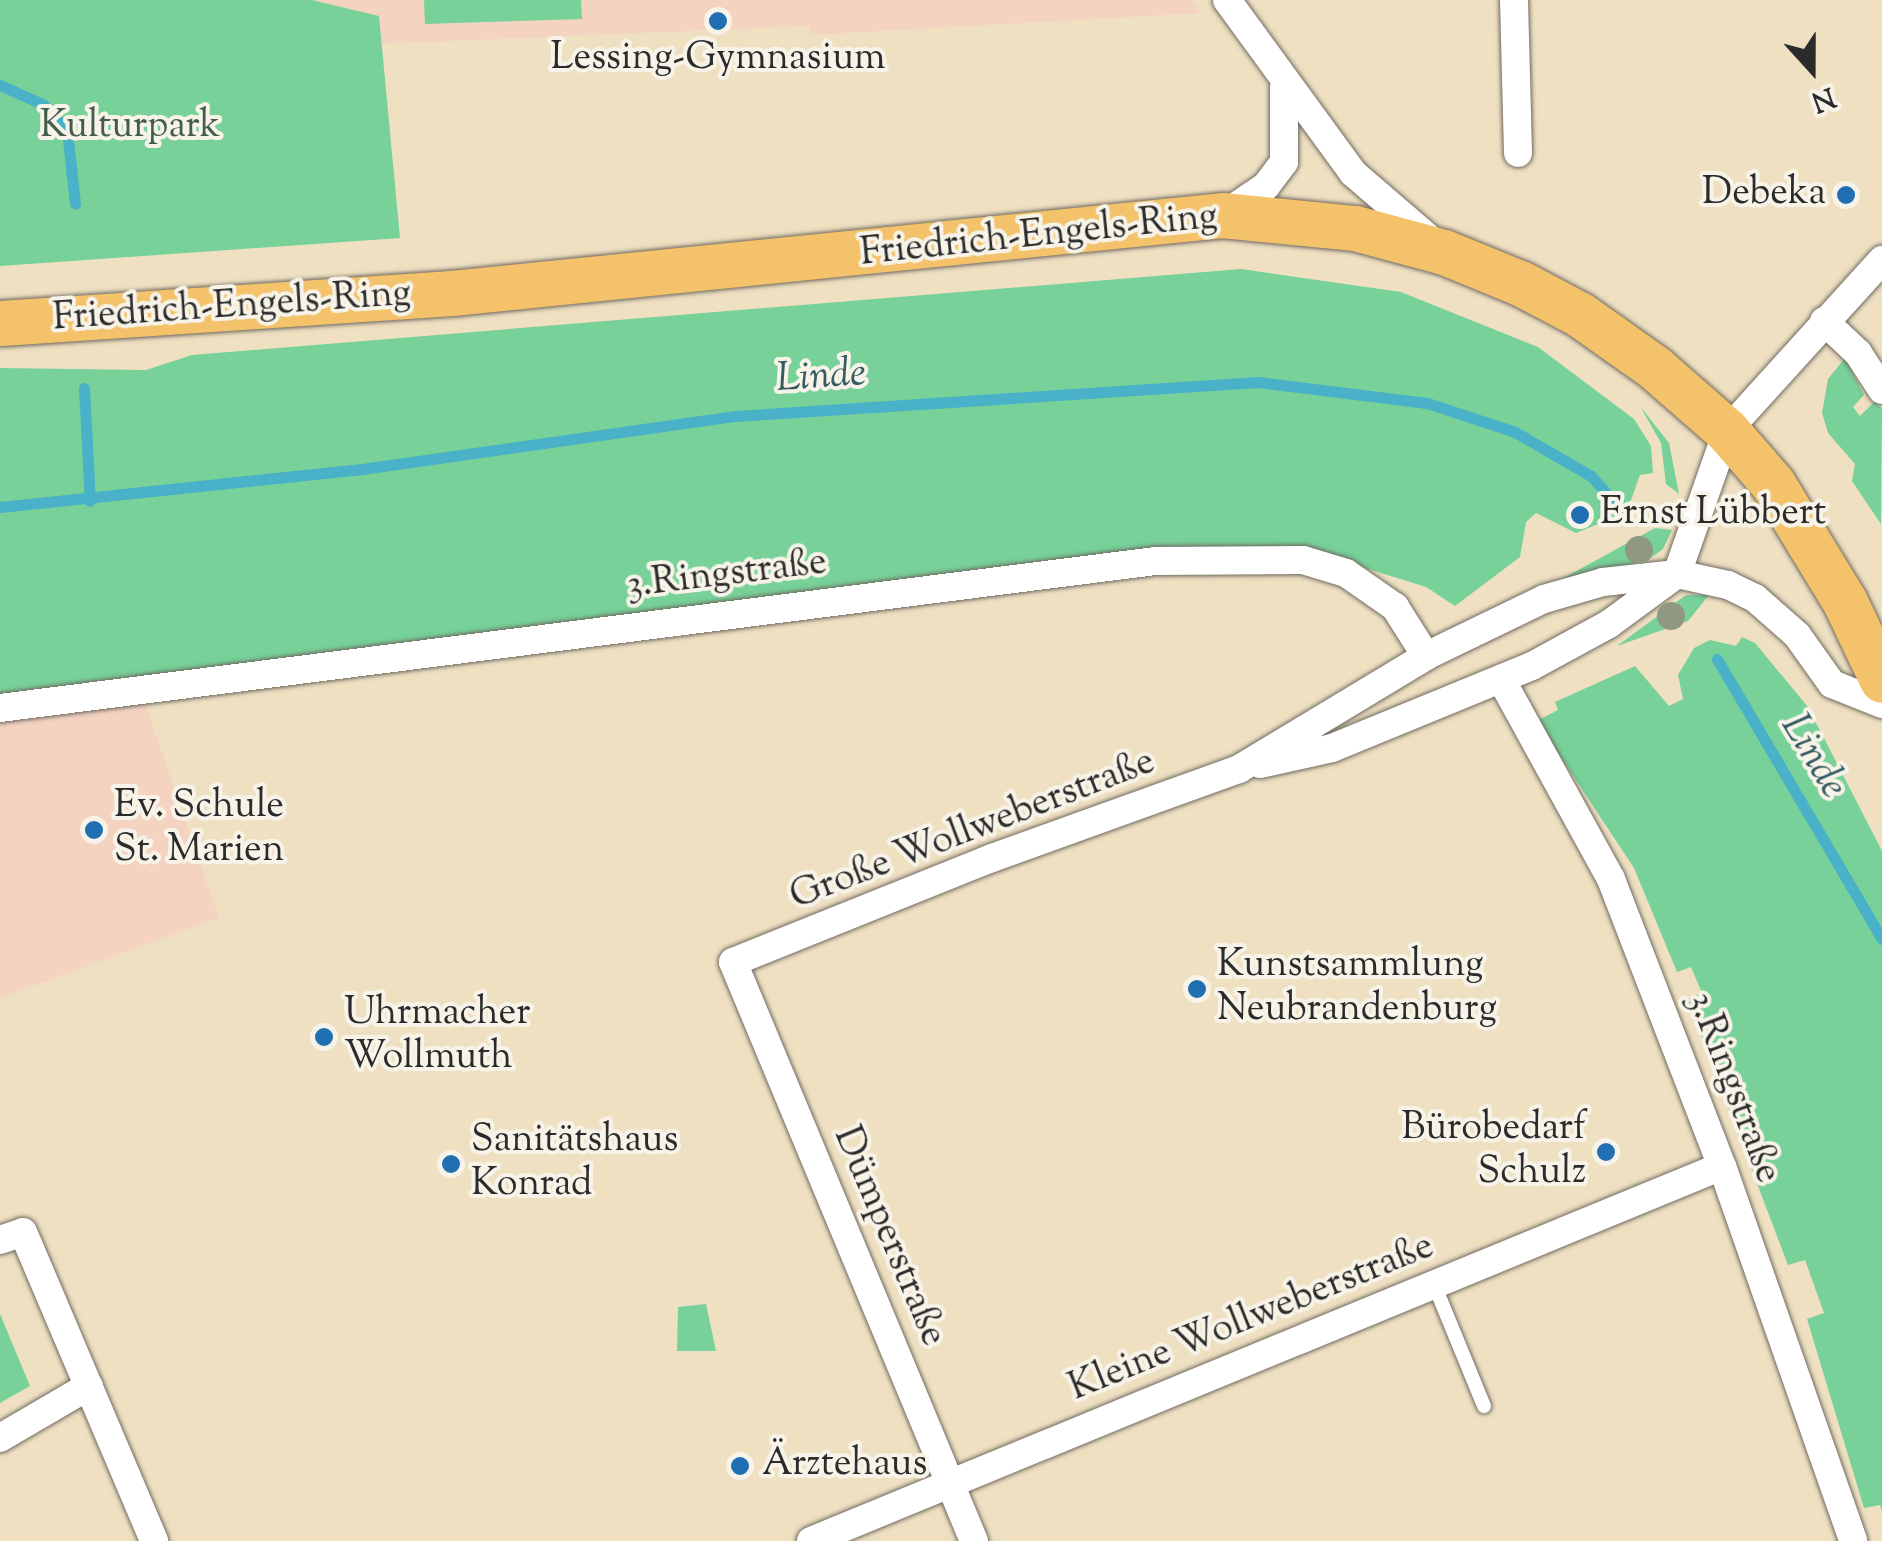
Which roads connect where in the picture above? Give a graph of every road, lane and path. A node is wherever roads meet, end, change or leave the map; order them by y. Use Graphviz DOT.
graph roads {
  1 [pos="1227,0"];
  2 [pos="1514,0"];
  3 [pos="1284,87"];
  4 [pos="1518,153"];
  5 [pos="1222,216"];
  6 [pos="1444,252"];
  7 [pos="1882,260"];
  8 [pos="1824,321"];
  9 [pos="0,323"];
  10 [pos="1882,390"];
  11 [pos="1727,431"];
  12 [pos="1677,574"];
  13 [pos="1426,656"];
  14 [pos="1502,680"];
  15 [pos="1882,680"];
  16 [pos="1882,704"];
  17 [pos="0,708"];
  18 [pos="1239,769"];
  19 [pos="733,962"];
  20 [pos="1722,1166"];
  21 [pos="12,1236"];
  22 [pos="1434,1284"];
  23 [pos="89,1386"];
  24 [pos="1484,1406"];
  25 [pos="0,1438"];
  26 [pos="950,1484"];
  27 [pos="154,1541"];
  28 [pos="811,1541"];
  29 [pos="974,1541"];
  30 [pos="1853,1541"];
  1 -- 3 [label="street"];
  2 -- 4 [label="street"];
  3 -- 5 [label="street"];
  3 -- 6 [label="street"];
  5 -- 6 [label="main road, Friedrich-Engels-Ring"];
  5 -- 9 [label="main road, Friedrich-Engels-Ring"];
  6 -- 11 [label="main road, Friedrich-Engels-Ring"];
  7 -- 8 [label="street"];
  8 -- 10 [label="street"];
  8 -- 11 [label="street"];
  11 -- 12 [label="street"];
  11 -- 15 [label="main road, Friedrich-Engels-Ring"];
  12 -- 13 [label="street, Große Wollweberstraße"];
  12 -- 14 [label="street, Große Wollweberstraße"];
  12 -- 16 [label="street, Große Wollweberstraße"];
  13 -- 17 [label="street, 3.Ringstraße"];
  13 -- 18 [label="street, Große Wollweberstraße"];
  14 -- 18 [label="street, Große Wollweberstraße"];
  14 -- 20 [label="street, 3.Ringstraße"];
  18 -- 19 [label="street, Große Wollweberstraße"];
  19 -- 26 [label="street, Dümperstraße"];
  20 -- 22 [label="street, Kleine Wollweberstraße"];
  20 -- 30 [label="street, 3.Ringstraße"];
  21 -- 23 [label="street"];
  22 -- 24 [label="lane"];
  22 -- 26 [label="street, Kleine Wollweberstraße"];
  23 -- 25 [label="street"];
  23 -- 27 [label="street"];
  26 -- 28 [label="street, Kleine Wollweberstraße"];
  26 -- 29 [label="street, Dümperstraße"];
}
